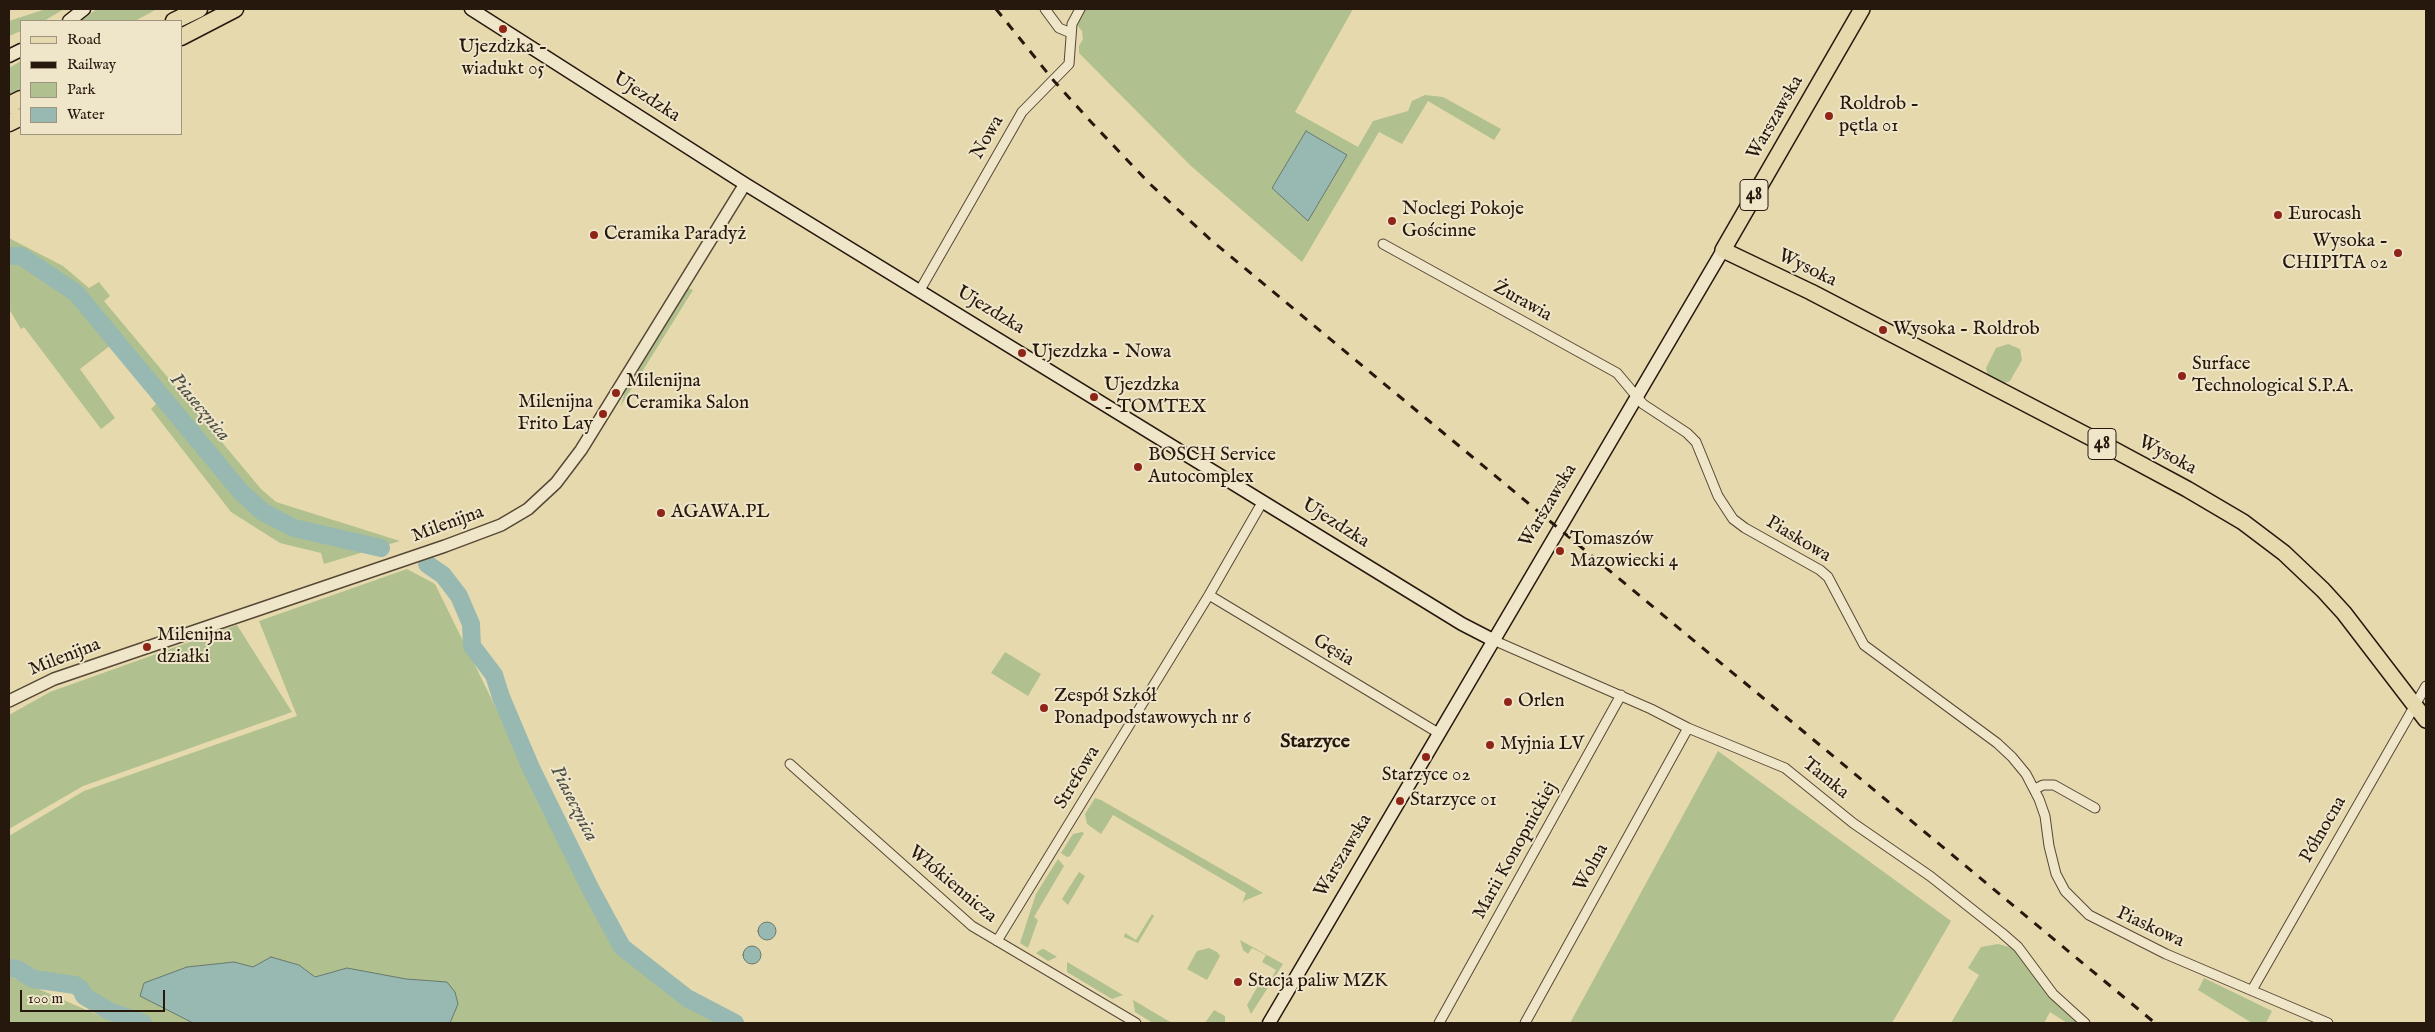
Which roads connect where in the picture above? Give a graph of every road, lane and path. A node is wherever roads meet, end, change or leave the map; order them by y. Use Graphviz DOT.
graph roads {
  1 [pos="84,9"];
  2 [pos="199,9"];
  3 [pos="235,9"];
  4 [pos="471,9"];
  5 [pos="1045,9"];
  6 [pos="1080,9"];
  7 [pos="1862,9"];
  8 [pos="70,20"];
  9 [pos="176,20"];
  10 [pos="1070,33"];
  11 [pos="182,36"];
  12 [pos="745,184"];
  13 [pos="1383,244"];
  14 [pos="1723,250"];
  15 [pos="920,290"];
  16 [pos="1637,398"];
  17 [pos="1263,501"];
  18 [pos="1209,595"];
  19 [pos="1493,640"];
  20 [pos="2426,686"];
  21 [pos="1621,695"];
  22 [pos="9,701"];
  23 [pos="2415,705"];
  24 [pos="2426,720"];
  25 [pos="1688,728"];
  26 [pos="1440,734"];
  27 [pos="790,764"];
  28 [pos="2035,789"];
  29 [pos="2095,808"];
  30 [pos="997,941"];
  31 [pos="2252,990"];
  32 [pos="1136,1023"];
  33 [pos="1269,1023"];
  34 [pos="1439,1023"];
  35 [pos="1525,1023"];
  36 [pos="2084,1023"];
  37 [pos="2328,1023"];
  1 -- 8 [label="main road"];
  2 -- 9 [label="highway"];
  3 -- 11 [label="highway"];
  4 -- 12 [label="main road, Ujezdzka"];
  5 -- 10 [label="street"];
  6 -- 10 [label="street, Nowa"];
  7 -- 14 [label="main road, Warszawska / 48"];
  10 -- 15 [label="street, Nowa"];
  12 -- 15 [label="main road, Ujezdzka"];
  12 -- 22 [label="street, Milenijna"];
  13 -- 16 [label="street, Żurawia"];
  14 -- 16 [label="main road, Warszawska"];
  14 -- 23 [label="main road, Wysoka / 48"];
  15 -- 17 [label="main road, Ujezdzka"];
  16 -- 19 [label="main road, Warszawska"];
  16 -- 28 [label="street, Piaskowa"];
  17 -- 18 [label="street, Strefowa"];
  17 -- 19 [label="main road, Ujezdzka"];
  18 -- 26 [label="street, Gęsia"];
  18 -- 30 [label="street, Strefowa"];
  19 -- 21 [label="street, Tamka"];
  19 -- 26 [label="main road, Warszawska"];
  20 -- 23 [label="street, Północna"];
  21 -- 25 [label="street, Tamka"];
  21 -- 34 [label="street, Marii Konopnickiej"];
  23 -- 24 [label="main road, Wysoka / 48"];
  23 -- 31 [label="street, Północna"];
  25 -- 35 [label="street, Wolna"];
  25 -- 36 [label="street, Tamka"];
  26 -- 33 [label="main road, Warszawska"];
  27 -- 30 [label="street, Włókiennicza"];
  28 -- 29 [label="street"];
  28 -- 31 [label="street, Piaskowa"];
  30 -- 32 [label="street, Włókiennicza"];
  31 -- 37 [label="street, Piaskowa"];
}
